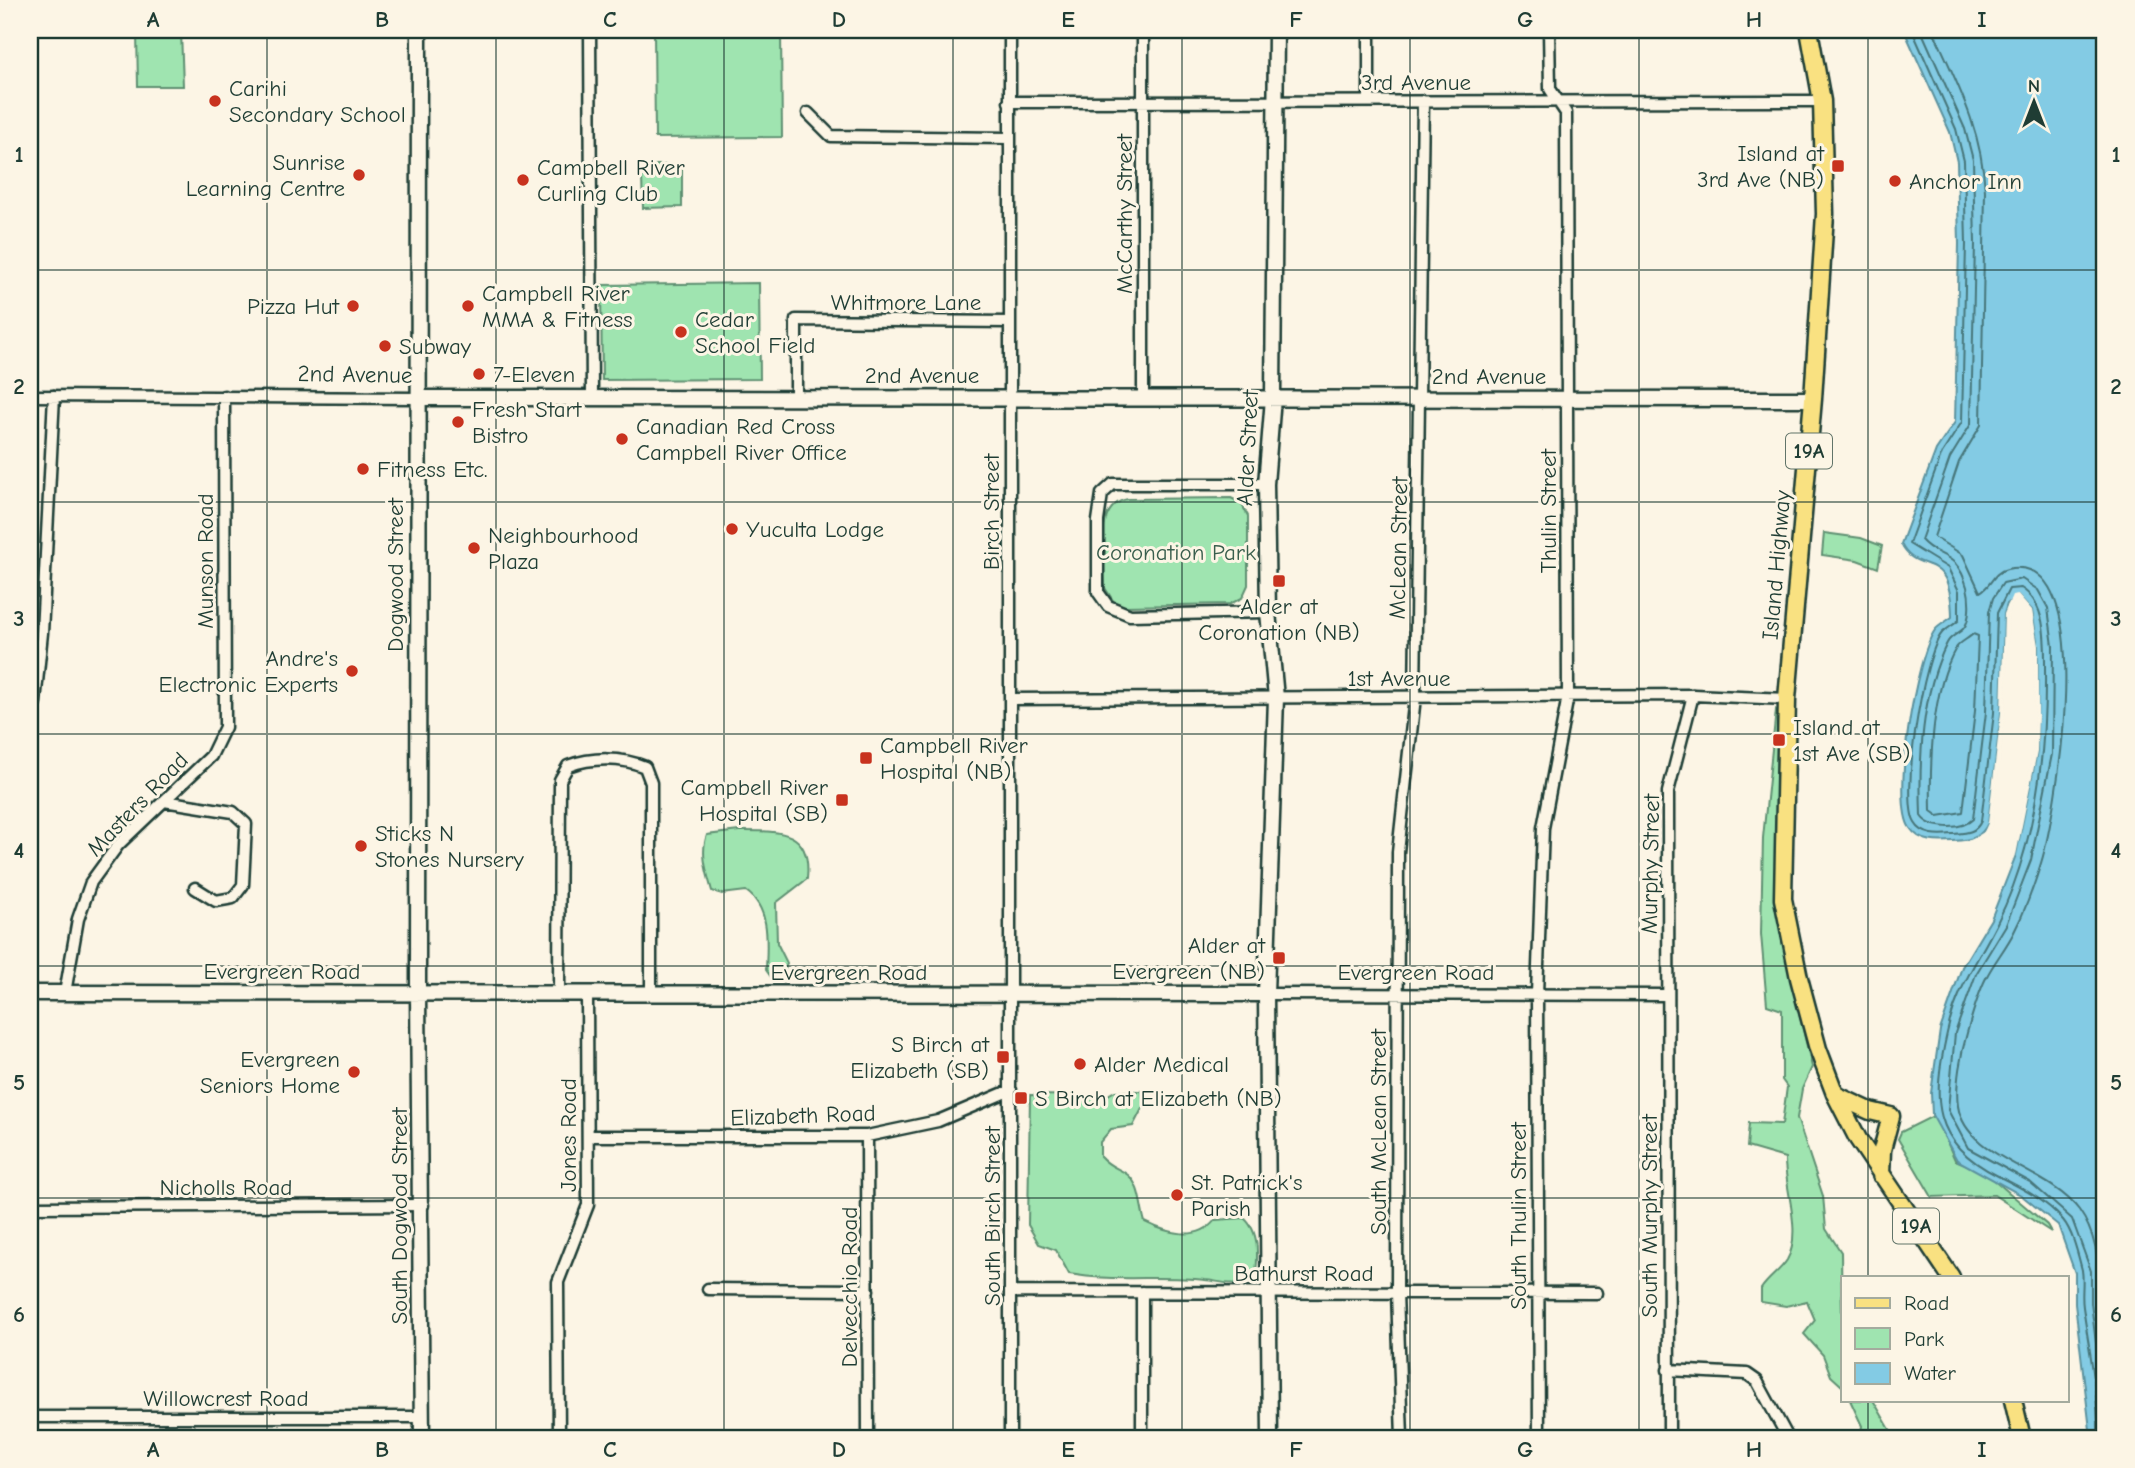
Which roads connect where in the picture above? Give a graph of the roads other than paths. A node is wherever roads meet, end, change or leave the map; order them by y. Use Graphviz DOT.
graph roads {
  1 [pos="419,30"];
  2 [pos="590,30"];
  3 [pos="1010,30"];
  4 [pos="1143,30"];
  5 [pos="1276,30"];
  6 [pos="1369,30"];
  7 [pos="1549,30"];
  8 [pos="1809,30"];
  9 [pos="1558,101"];
  10 [pos="1822,101"];
  11 [pos="1009,102"];
  12 [pos="1143,102"];
  13 [pos="1275,102"];
  14 [pos="1369,102"];
  15 [pos="1423,102"];
  16 [pos="808,113"];
  17 [pos="1009,138"];
  18 [pos="1009,322"];
  19 [pos="30,396"];
  20 [pos="224,396"];
  21 [pos="54,397"];
  22 [pos="593,397"];
  23 [pos="796,397"];
  24 [pos="418,398"];
  25 [pos="1010,398"];
  26 [pos="1143,398"];
  27 [pos="1273,398"];
  28 [pos="1419,398"];
  29 [pos="1566,399"];
  30 [pos="1814,399"];
  31 [pos="1266,484"];
  32 [pos="1268,612"];
  33 [pos="1693,695"];
  34 [pos="1567,696"];
  35 [pos="1415,697"];
  36 [pos="1276,698"];
  37 [pos="1010,699"];
  38 [pos="1787,699"];
  39 [pos="30,722"];
  40 [pos="225,727"];
  41 [pos="164,800"];
  42 [pos="195,888"];
  43 [pos="30,993"];
  44 [pos="65,993"];
  45 [pos="418,994"];
  46 [pos="559,994"];
  47 [pos="587,994"];
  48 [pos="651,994"];
  49 [pos="1011,994"];
  50 [pos="1266,994"];
  51 [pos="1396,994"];
  52 [pos="1537,994"];
  53 [pos="1668,995"];
  54 [pos="1011,1090"];
  55 [pos="1835,1094"];
  56 [pos="588,1136"];
  57 [pos="867,1136"];
  58 [pos="1881,1175"];
  59 [pos="423,1205"];
  60 [pos="30,1207"];
  61 [pos="1950,1276"];
  62 [pos="708,1289"];
  63 [pos="868,1290"];
  64 [pos="1012,1292"];
  65 [pos="1142,1292"];
  66 [pos="1269,1292"];
  67 [pos="1397,1292"];
  68 [pos="1537,1293"];
  69 [pos="1597,1293"];
  70 [pos="1668,1370"];
  71 [pos="2013,1402"];
  72 [pos="30,1417"];
  73 [pos="422,1417"];
  74 [pos="422,1438"];
  75 [pos="559,1438"];
  76 [pos="868,1438"];
  77 [pos="1010,1438"];
  78 [pos="1142,1438"];
  79 [pos="1270,1438"];
  80 [pos="1402,1438"];
  81 [pos="1539,1438"];
  82 [pos="1669,1438"];
  83 [pos="1788,1438"];
  84 [pos="2022,1438"];
  1 -- 24 [label="street, Dogwood Street"];
  2 -- 22 [label="street"];
  3 -- 11 [label="street, Birch Street"];
  4 -- 12 [label="street, McCarthy Street"];
  5 -- 13 [label="street, Alder Street"];
  6 -- 14 [label="street"];
  7 -- 9 [label="street, Thulin Street"];
  8 -- 10 [label="main road, Island Highway / 19A"];
  9 -- 10 [label="street, 3rd Avenue"];
  9 -- 15 [label="street, 3rd Avenue"];
  9 -- 29 [label="street, Thulin Street"];
  10 -- 30 [label="main road, Island Highway / 19A"];
  11 -- 12 [label="street, 3rd Avenue"];
  11 -- 17 [label="street, Birch Street"];
  12 -- 13 [label="street, 3rd Avenue"];
  12 -- 26 [label="street, McCarthy Street"];
  13 -- 14 [label="street, 3rd Avenue"];
  13 -- 27 [label="street, Alder Street"];
  14 -- 15 [label="street, 3rd Avenue"];
  15 -- 28 [label="street, McLean Street"];
  16 -- 17 [label="street"];
  17 -- 18 [label="street, Birch Street"];
  18 -- 23 [label="street, Whitmore Lane"];
  18 -- 25 [label="street, Birch Street"];
  19 -- 21 [label="street, 2nd Avenue"];
  20 -- 21 [label="street, 2nd Avenue"];
  20 -- 24 [label="street, 2nd Avenue"];
  20 -- 40 [label="street, Munson Road"];
  21 -- 39 [label="street"];
  22 -- 23 [label="street, 2nd Avenue"];
  22 -- 24 [label="street, 2nd Avenue"];
  23 -- 25 [label="street, 2nd Avenue"];
  24 -- 45 [label="street, Dogwood Street"];
  25 -- 26 [label="street, 2nd Avenue"];
  25 -- 37 [label="street, Birch Street"];
  26 -- 27 [label="street, 2nd Avenue"];
  27 -- 28 [label="street, 2nd Avenue"];
  27 -- 31 [label="street, Alder Street"];
  28 -- 29 [label="street, 2nd Avenue"];
  28 -- 35 [label="street, McLean Street"];
  29 -- 30 [label="street, 2nd Avenue"];
  29 -- 34 [label="street, Thulin Street"];
  30 -- 38 [label="main road, Island Highway / 19A"];
  31 -- 32 [label="street, Alder Street"];
  31 -- 32 [label="street"];
  32 -- 36 [label="street, Alder Street"];
  33 -- 34 [label="street, 1st Avenue"];
  33 -- 38 [label="street, 1st Avenue"];
  33 -- 53 [label="street, Murphy Street"];
  34 -- 35 [label="street, 1st Avenue"];
  34 -- 52 [label="street, Thulin Street"];
  35 -- 36 [label="street, 1st Avenue"];
  35 -- 51 [label="street, McLean Street"];
  36 -- 37 [label="street, 1st Avenue"];
  36 -- 50 [label="street, Alder Street"];
  37 -- 49 [label="street, Birch Street"];
  38 -- 55 [label="main road, Island Highway / 19A"];
  40 -- 41 [label="street, Masters Road"];
  41 -- 42 [label="street"];
  41 -- 44 [label="street, Masters Road"];
  43 -- 44 [label="street, Evergreen Road"];
  44 -- 45 [label="street, Evergreen Road"];
  45 -- 46 [label="street, Evergreen Road"];
  45 -- 59 [label="street, South Dogwood Street"];
  46 -- 47 [label="street, Evergreen Road"];
  46 -- 48 [label="street"];
  47 -- 48 [label="street, Evergreen Road"];
  47 -- 56 [label="street, Jones Road"];
  48 -- 49 [label="street, Evergreen Road"];
  49 -- 50 [label="street, Evergreen Road"];
  49 -- 54 [label="street, South Birch Street"];
  50 -- 51 [label="street, Evergreen Road"];
  50 -- 66 [label="street, Alder Street"];
  51 -- 52 [label="street, Evergreen Road"];
  51 -- 67 [label="street, South McLean Street"];
  52 -- 53 [label="street, Evergreen Road"];
  52 -- 68 [label="street, South Thulin Street"];
  53 -- 70 [label="street, South Murphy Street"];
  54 -- 57 [label="street, Elizabeth Road"];
  54 -- 64 [label="street, South Birch Street"];
  55 -- 58 [label="main road, 19A"];
  55 -- 58 [label="main road"];
  56 -- 57 [label="street, Elizabeth Road"];
  56 -- 75 [label="street, Jones Road"];
  57 -- 63 [label="street, Delvecchio Road"];
  58 -- 61 [label="main road, 19A"];
  59 -- 60 [label="street, Nicholls Road"];
  59 -- 73 [label="street, South Dogwood Street"];
  62 -- 63 [label="street"];
  63 -- 76 [label="street, Delvecchio Road"];
  64 -- 65 [label="street, Bathurst Road"];
  64 -- 77 [label="street, South Birch Street"];
  65 -- 66 [label="street, Bathurst Road"];
  65 -- 78 [label="street"];
  66 -- 67 [label="street, Bathurst Road"];
  66 -- 79 [label="street, Alder Street"];
  67 -- 68 [label="street, Bathurst Road"];
  67 -- 80 [label="street, South McLean Street"];
  68 -- 69 [label="street, Bathurst Road"];
  68 -- 81 [label="street, South Thulin Street"];
  70 -- 82 [label="street, South Murphy Street"];
  70 -- 83 [label="street"];
  71 -- 84 [label="main road"];
  72 -- 73 [label="street, Willowcrest Road"];
  73 -- 74 [label="street, South Dogwood Street"];
}
